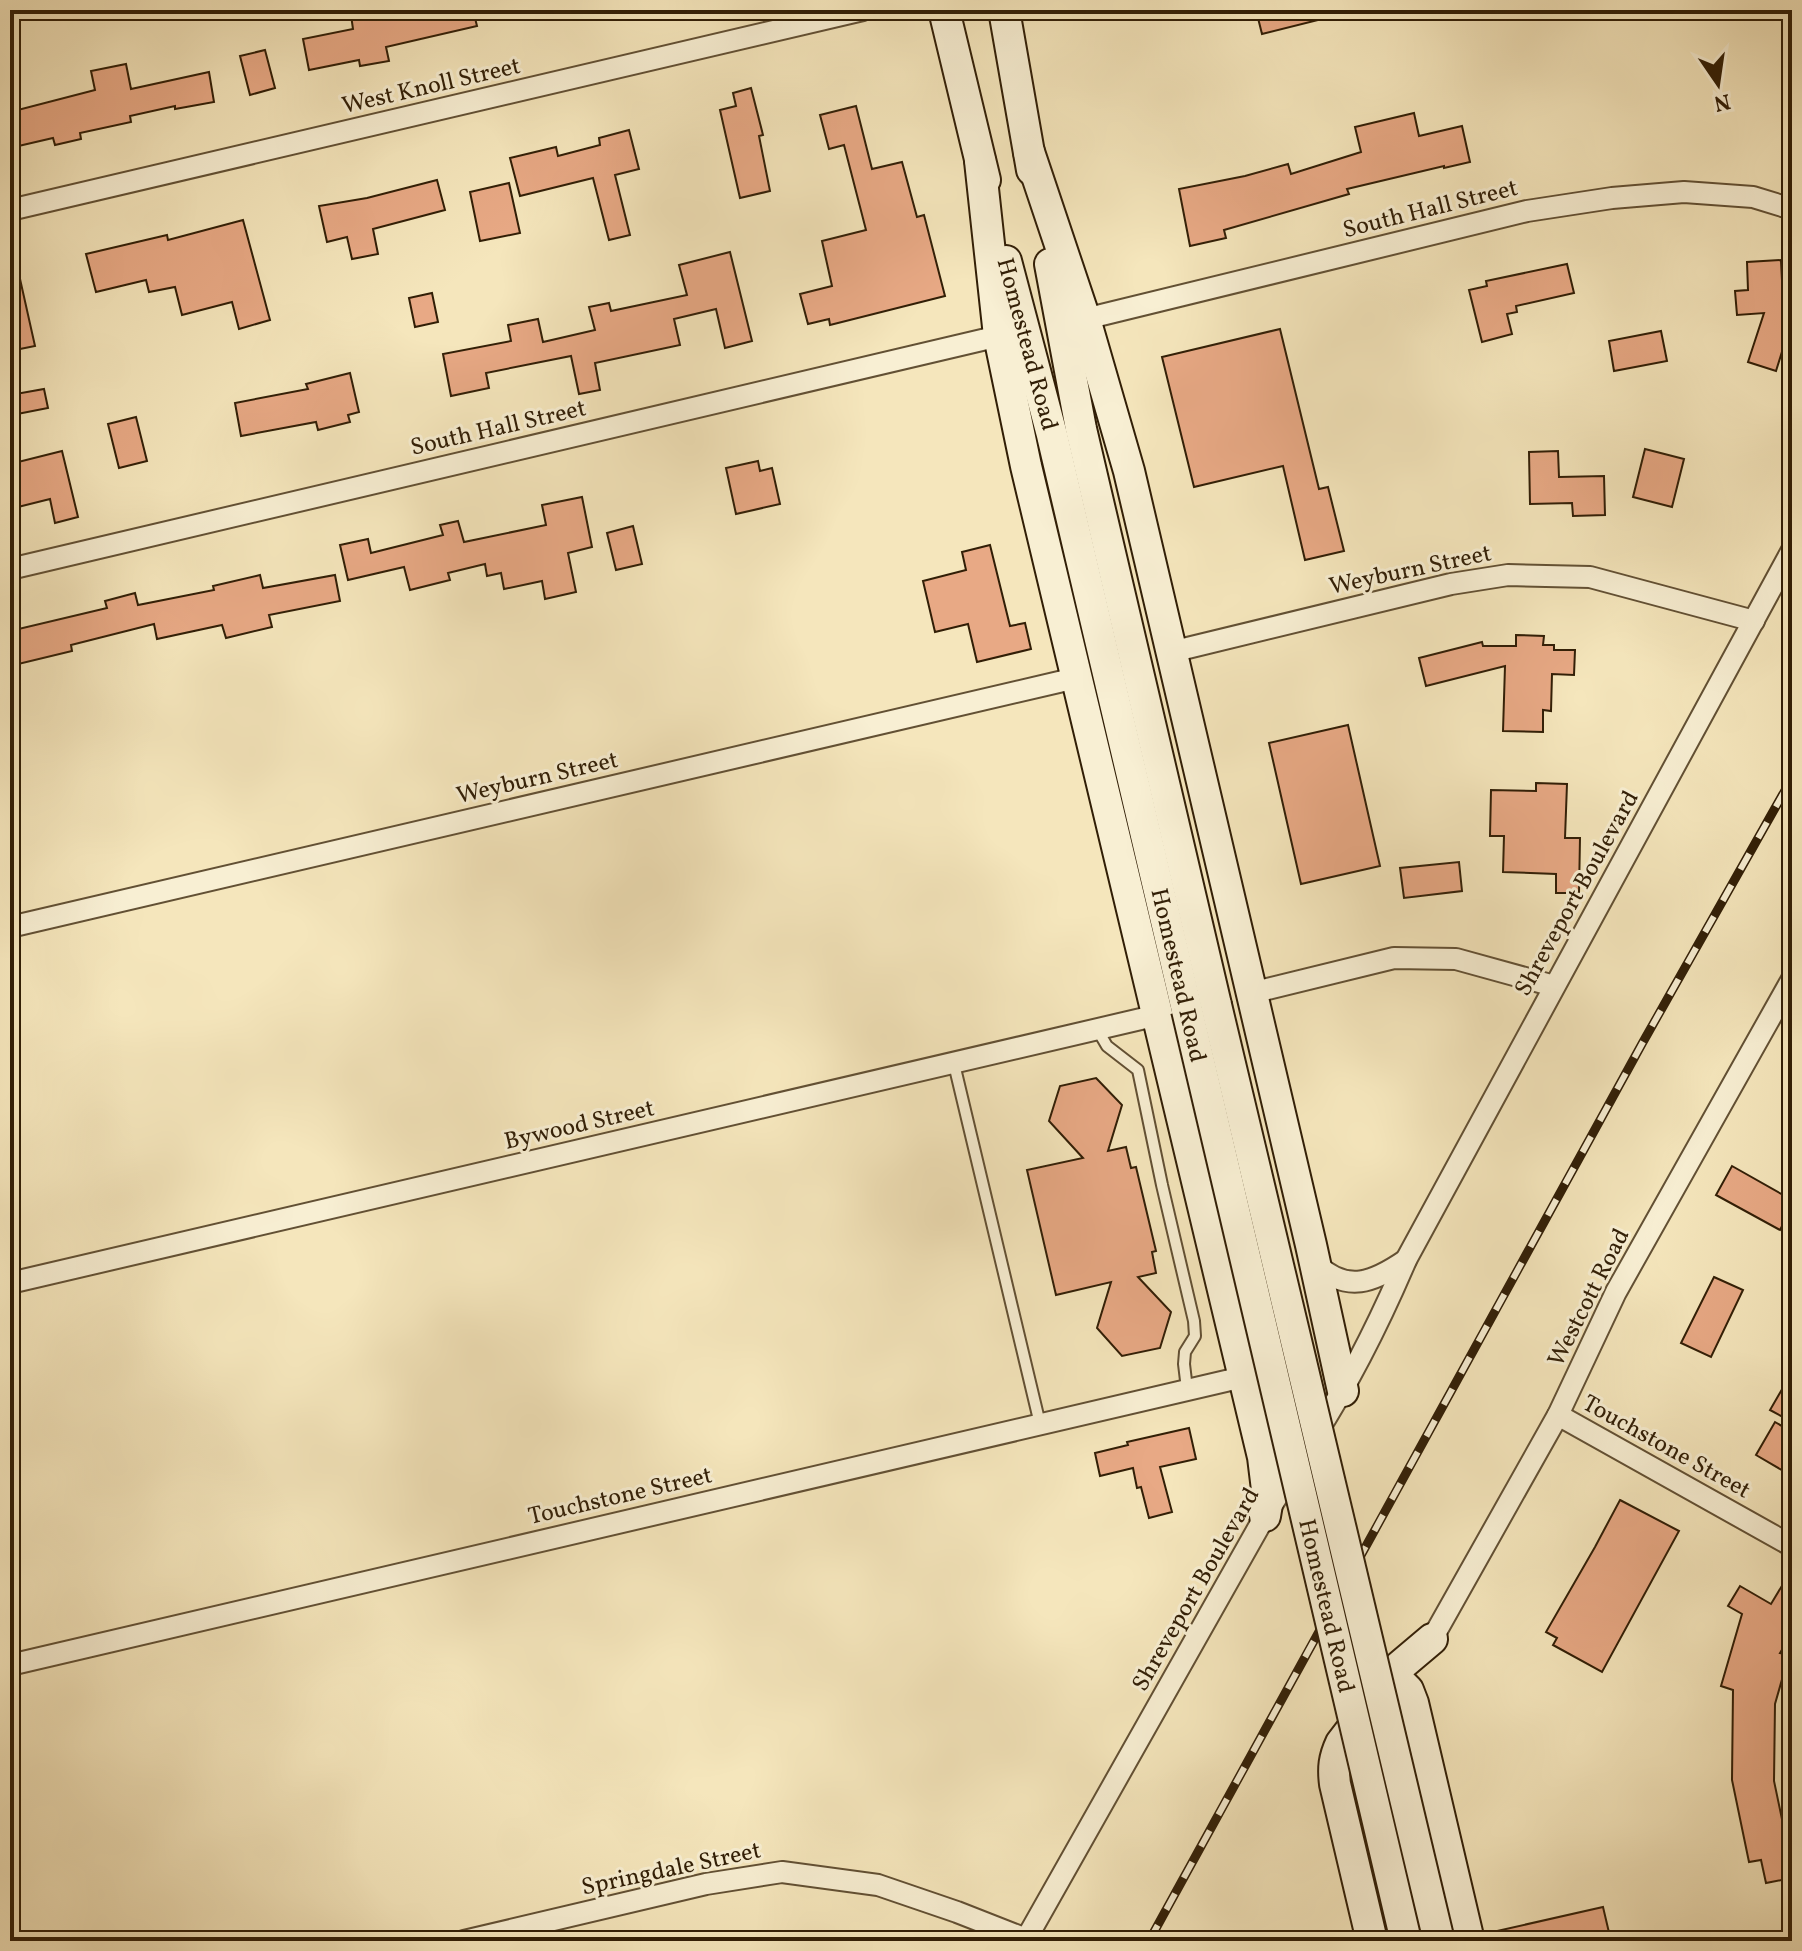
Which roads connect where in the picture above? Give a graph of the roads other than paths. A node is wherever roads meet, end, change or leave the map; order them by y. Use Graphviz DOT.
graph roads {
  1 [pos="863,10"];
  2 [pos="944,10"];
  3 [pos="1004,10"];
  4 [pos="1029,152"];
  5 [pos="980,161"];
  6 [pos="1792,209"];
  7 [pos="10,210"];
  8 [pos="1085,319"];
  9 [pos="999,336"];
  10 [pos="1792,550"];
  11 [pos="10,569"];
  12 [pos="1754,621"];
  13 [pos="1171,652"];
  14 [pos="1076,678"];
  15 [pos="10,927"];
  16 [pos="1792,979"];
  17 [pos="1554,986"];
  18 [pos="1251,993"];
  19 [pos="1187,1010"];
  20 [pos="1097,1029"];
  21 [pos="954,1064"];
  22 [pos="1406,1260"];
  23 [pos="1315,1263"];
  24 [pos="10,1283"];
  25 [pos="1243,1377"];
  26 [pos="1187,1389"];
  27 [pos="1343,1391"];
  28 [pos="1558,1415"];
  29 [pos="1040,1424"];
  30 [pos="1263,1457"];
  31 [pos="1293,1472"];
  32 [pos="1265,1516"];
  33 [pos="1792,1546"];
  34 [pos="1432,1639"];
  35 [pos="10,1665"];
  36 [pos="1388,1682"];
  37 [pos="1413,1703"];
  38 [pos="1025,1940"];
  39 [pos="464,1941"];
  40 [pos="1372,1941"];
  41 [pos="1406,1941"];
  42 [pos="1439,1941"];
  43 [pos="1469,1941"];
  1 -- 7 [label="street, West Knoll Street"];
  2 -- 5 [label="main road, Homestead Road"];
  3 -- 4 [label="main road, Homestead Road"];
  4 -- 8 [label="main road"];
  4 -- 19 [label="main road, Homestead Road"];
  5 -- 9 [label="main road"];
  5 -- 19 [label="main road, Homestead Road"];
  6 -- 8 [label="street, South Hall Street"];
  8 -- 13 [label="main road"];
  9 -- 11 [label="street, South Hall Street"];
  9 -- 14 [label="main road"];
  10 -- 12 [label="street, Shreveport Boulevard"];
  12 -- 13 [label="street, Weyburn Street"];
  12 -- 17 [label="street, Shreveport Boulevard"];
  13 -- 18 [label="main road"];
  14 -- 15 [label="street, Weyburn Street"];
  14 -- 19 [label="main road"];
  16 -- 28 [label="street, Westcott Road"];
  17 -- 18 [label="street"];
  17 -- 22 [label="street, Shreveport Boulevard"];
  18 -- 23 [label="main road"];
  19 -- 20 [label="street, Bywood Street"];
  19 -- 25 [label="main road"];
  19 -- 41 [label="main road, Homestead Road, bridge"];
  19 -- 42 [label="main road, Homestead Road, bridge"];
  20 -- 21 [label="street, Bywood Street"];
  20 -- 26 [label="lane"];
  21 -- 24 [label="street, Bywood Street"];
  21 -- 29 [label="lane"];
  22 -- 23 [label="street"];
  22 -- 27 [label="street, Shreveport Boulevard"];
  23 -- 27 [label="main road"];
  25 -- 26 [label="street, Touchstone Street"];
  25 -- 30 [label="main road"];
  26 -- 29 [label="street, Touchstone Street"];
  27 -- 31 [label="street, Shreveport Boulevard"];
  28 -- 33 [label="street, Touchstone Street"];
  28 -- 34 [label="street, Westcott Road"];
  29 -- 35 [label="street, Touchstone Street"];
  30 -- 31 [label="main road"];
  30 -- 32 [label="main road"];
  31 -- 32 [label="street, Shreveport Boulevard"];
  32 -- 38 [label="street, Shreveport Boulevard"];
  34 -- 36 [label="main road"];
  34 -- 37 [label="main road"];
  36 -- 37 [label="main road"];
  36 -- 40 [label="main road"];
  37 -- 43 [label="main road"];
  38 -- 39 [label="street, Springdale Street"];
}
